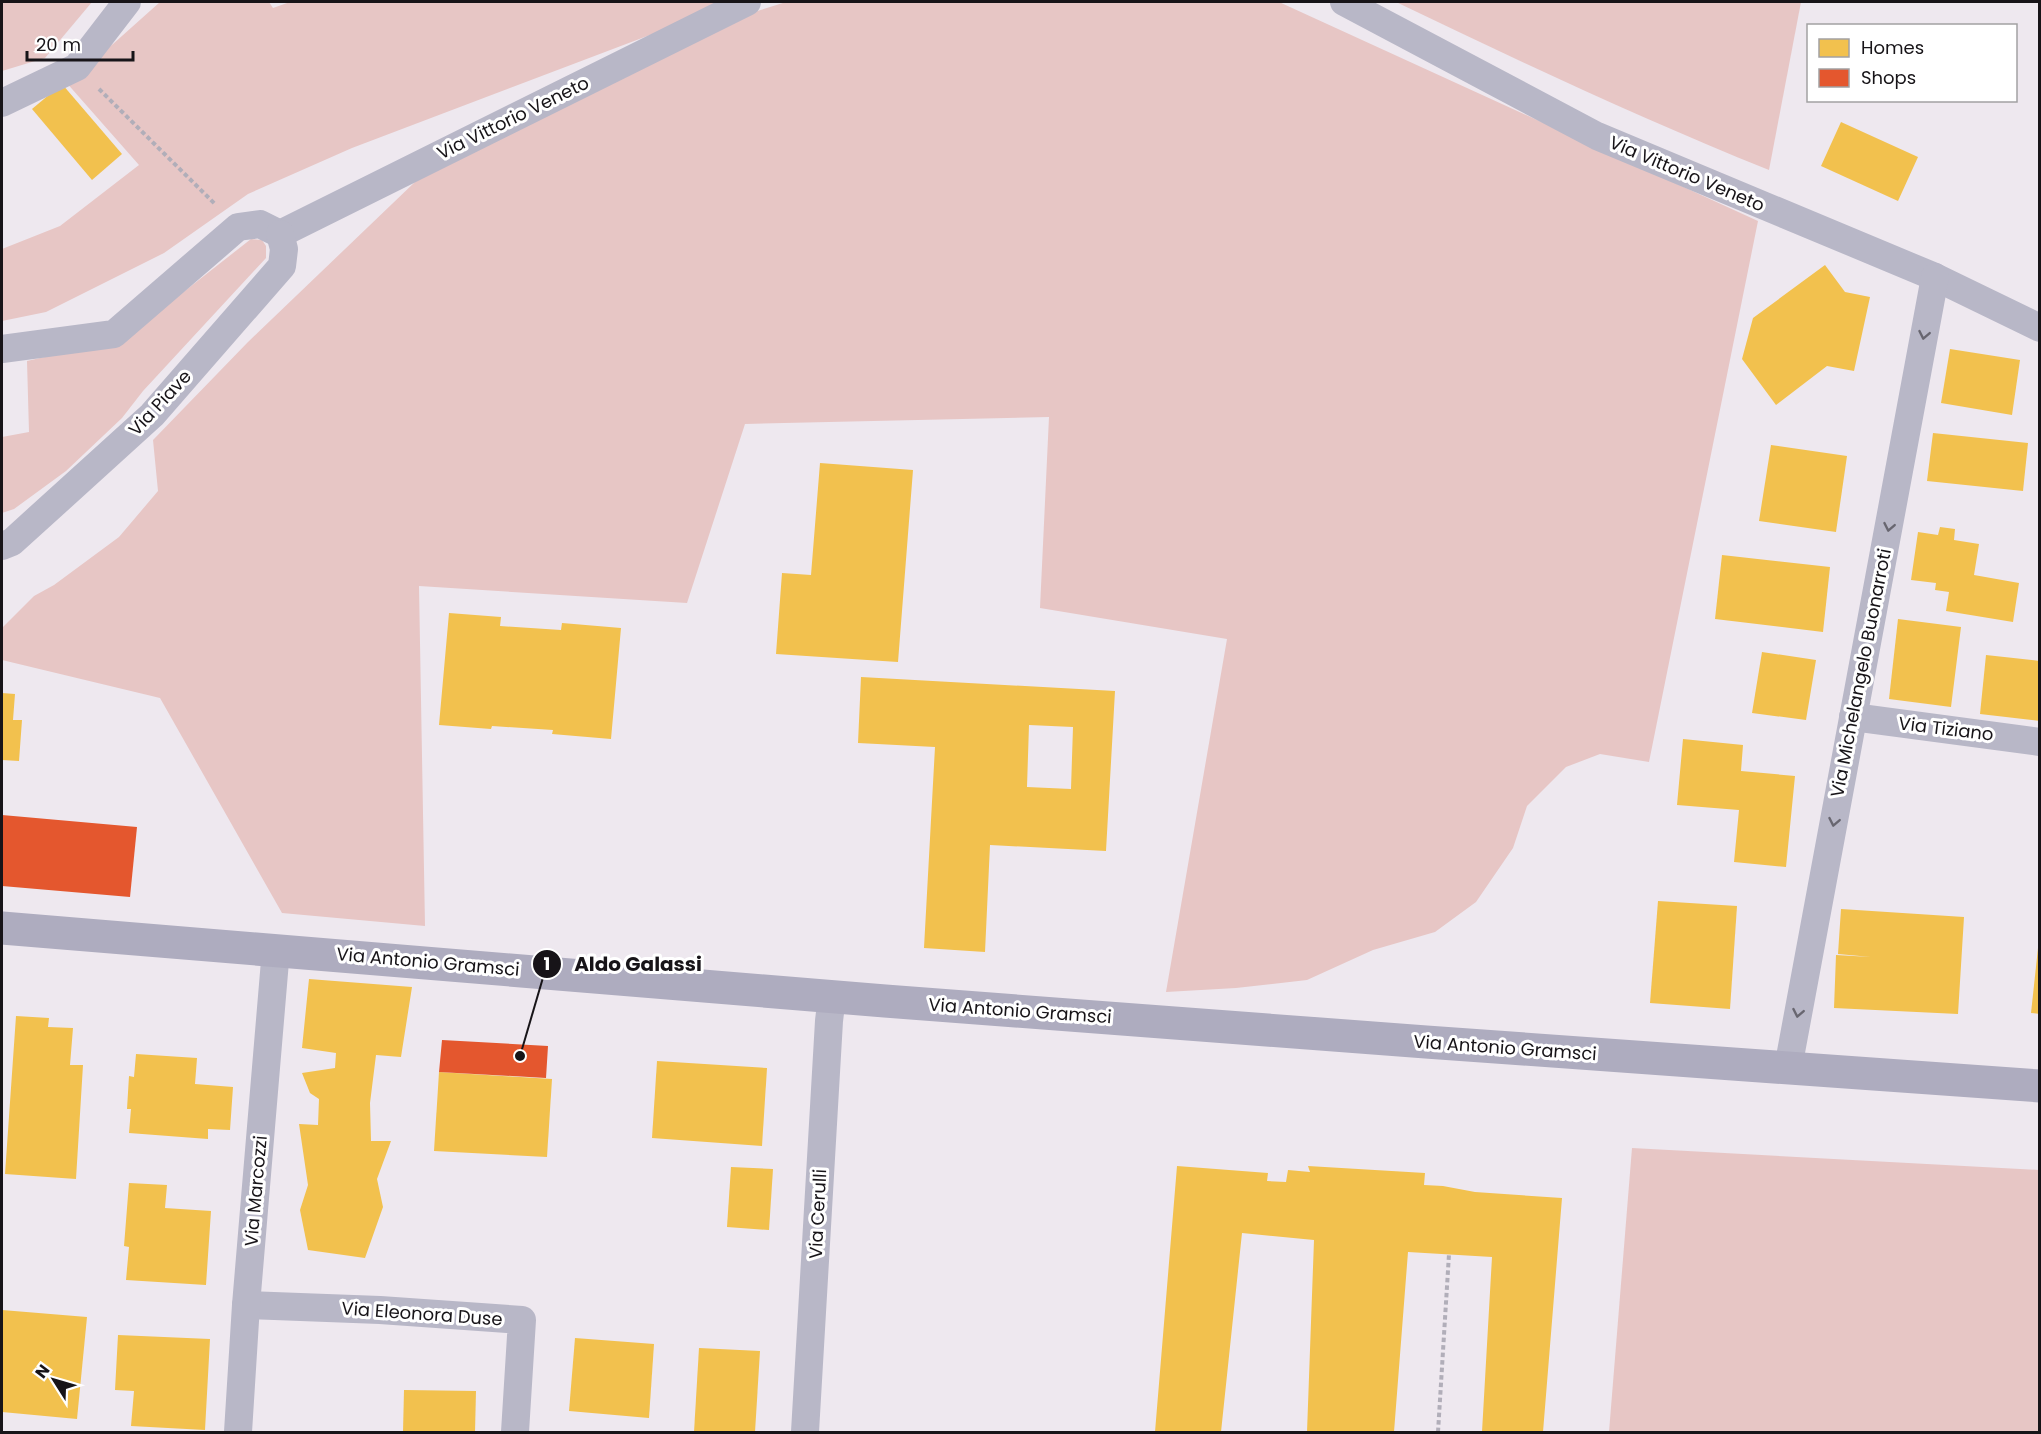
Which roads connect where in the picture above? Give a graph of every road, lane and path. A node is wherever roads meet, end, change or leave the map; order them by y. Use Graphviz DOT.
graph roads {
  1 [pos="127,2"];
  2 [pos="747,2"];
  3 [pos="1344,2"];
  4 [pos="77,67"];
  5 [pos="2,103"];
  6 [pos="238,227"];
  7 [pos="279,234"];
  8 [pos="1935,278"];
  9 [pos="2040,328"];
  10 [pos="2,349"];
  11 [pos="2,546"];
  12 [pos="1853,717"];
  13 [pos="2040,742"];
  14 [pos="2,928"];
  15 [pos="276,949"];
  16 [pos="832,996"];
  17 [pos="1788,1068"];
  18 [pos="2040,1086"];
  19 [pos="1449,1254"];
  20 [pos="246,1305"];
  21 [pos="238,1432"];
  22 [pos="515,1432"];
  23 [pos="805,1432"];
  24 [pos="1438,1432"];
  1 -- 4 [label="street"];
  2 -- 7 [label="street, Via Vittorio Veneto"];
  3 -- 8 [label="street, Via Vittorio Veneto"];
  4 -- 5 [label="street"];
  4 -- 6 [label="path"];
  6 -- 7 [label="street"];
  6 -- 10 [label="street"];
  7 -- 11 [label="street, Via Piave"];
  8 -- 9 [label="street, Via Vittorio Veneto"];
  8 -- 12 [label="street, Via Michelangelo Buonarroti, one-way"];
  12 -- 13 [label="street, Via Tiziano"];
  12 -- 17 [label="street, Via Michelangelo Buonarroti, one-way"];
  14 -- 15 [label="street, Via Antonio Gramsci"];
  15 -- 16 [label="street, Via Antonio Gramsci"];
  15 -- 20 [label="street, Via Marcozzi"];
  16 -- 17 [label="street, Via Antonio Gramsci"];
  16 -- 23 [label="street, Via Cerulli"];
  17 -- 18 [label="street, Via Antonio Gramsci"];
  19 -- 24 [label="path"];
  20 -- 21 [label="street, Via Marcozzi"];
  20 -- 22 [label="street, Via Eleonora Duse"];
}
